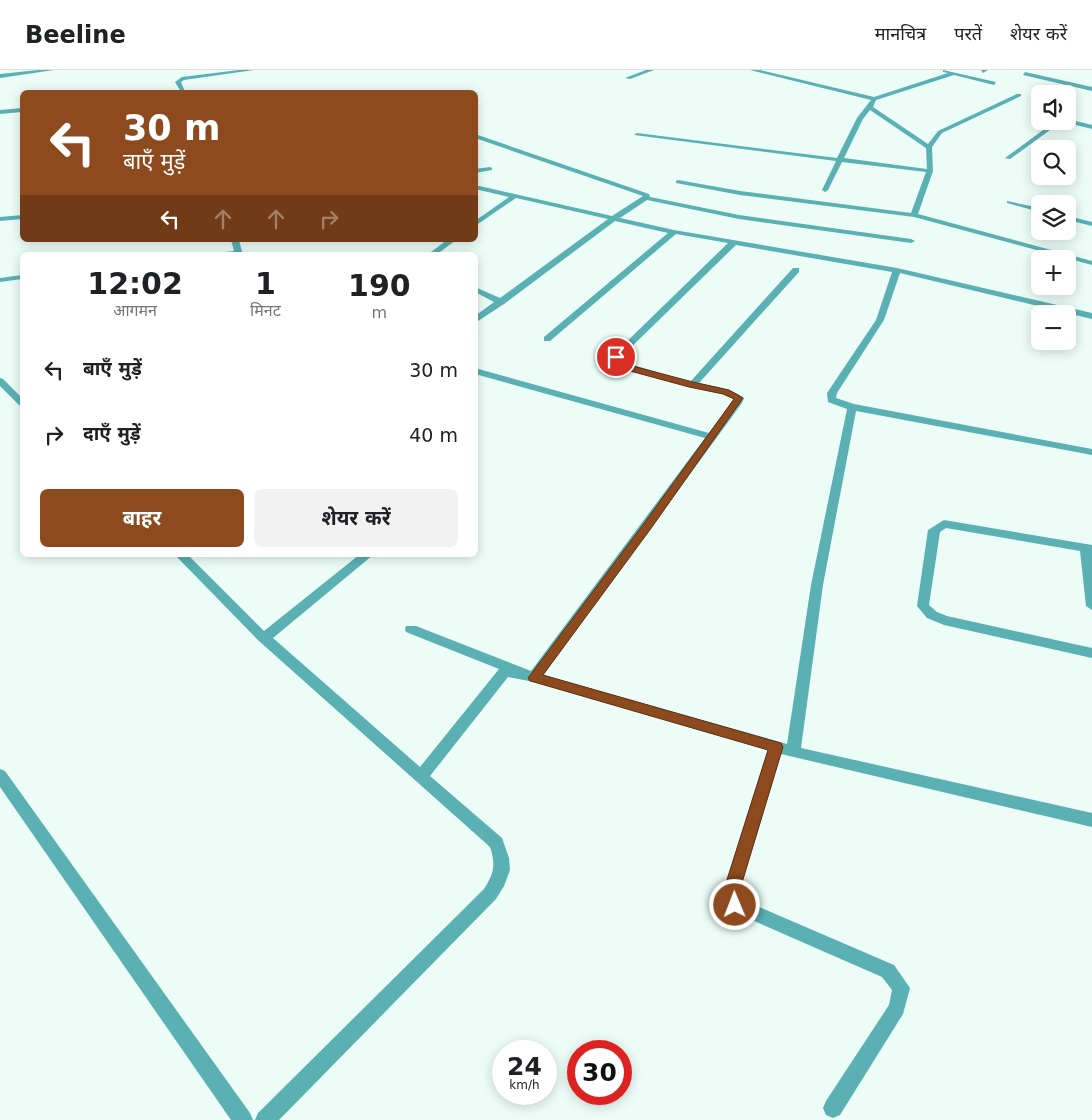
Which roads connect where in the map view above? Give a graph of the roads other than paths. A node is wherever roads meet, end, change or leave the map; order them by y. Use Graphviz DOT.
graph roads {
  1 [pos="52,70"];
  2 [pos="251,70"];
  3 [pos="651,70"];
  4 [pos="753,70"];
  5 [pos="942,70"];
  6 [pos="954,73"];
  7 [pos="1025,74"];
  8 [pos="0,76"];
  9 [pos="628,78"];
  10 [pos="994,83"];
  11 [pos="1092,89"];
  12 [pos="182,90"];
  13 [pos="1019,95"];
  14 [pos="874,99"];
  15 [pos="870,107"];
  16 [pos="20,110"];
  17 [pos="0,112"];
  18 [pos="1092,127"];
  19 [pos="637,135"];
  20 [pos="478,137"];
  21 [pos="929,147"];
  22 [pos="1008,158"];
  23 [pos="838,160"];
  24 [pos="490,170"];
  25 [pos="478,171"];
  26 [pos="930,171"];
  27 [pos="678,182"];
  28 [pos="478,188"];
  29 [pos="825,190"];
  30 [pos="516,195"];
  31 [pos="646,198"];
  32 [pos="1009,202"];
  33 [pos="1031,208"];
  34 [pos="914,215"];
  35 [pos="20,217"];
  36 [pos="614,218"];
  37 [pos="0,219"];
  38 [pos="1076,220"];
  39 [pos="478,222"];
  40 [pos="1092,224"];
  41 [pos="674,232"];
  42 [pos="911,241"];
  43 [pos="449,242"];
  44 [pos="734,243"];
  45 [pos="435,252"];
  46 [pos="1092,263"];
  47 [pos="796,270"];
  48 [pos="897,270"];
  49 [pos="20,277"];
  50 [pos="0,280"];
  51 [pos="478,290"];
  52 [pos="501,302"];
  53 [pos="1092,316"];
  54 [pos="478,318"];
  55 [pos="547,339"];
  56 [pos="478,372"];
  57 [pos="0,381"];
  58 [pos="692,385"];
  59 [pos="20,401"];
  60 [pos="852,407"];
  61 [pos="712,437"];
  62 [pos="1092,452"];
  63 [pos="1089,548"];
  64 [pos="183,557"];
  65 [pos="365,557"];
  66 [pos="1092,606"];
  67 [pos="411,629"];
  68 [pos="264,638"];
  69 [pos="1092,653"];
  70 [pos="534,678"];
  71 [pos="776,747"];
  72 [pos="793,752"];
  73 [pos="0,775"];
  74 [pos="421,776"];
  75 [pos="1092,820"];
  76 [pos="833,1108"];
  77 [pos="243,1120"];
  78 [pos="265,1120"];
  1 -- 8 [label="street"];
  2 -- 12 [label="street"];
  3 -- 9 [label="street"];
  4 -- 14 [label="street"];
  5 -- 6 [label="street"];
  6 -- 10 [label="street"];
  6 -- 14 [label="street"];
  7 -- 11 [label="street"];
  13 -- 21 [label="street"];
  14 -- 15 [label="street"];
  15 -- 21 [label="street"];
  15 -- 23 [label="street"];
  16 -- 17 [label="street"];
  18 -- 22 [label="street"];
  19 -- 23 [label="street"];
  20 -- 31 [label="street"];
  21 -- 26 [label="street"];
  23 -- 26 [label="street"];
  23 -- 29 [label="street"];
  24 -- 25 [label="street"];
  26 -- 34 [label="street"];
  27 -- 34 [label="street"];
  28 -- 30 [label="street"];
  30 -- 36 [label="street"];
  30 -- 39 [label="street"];
  31 -- 36 [label="street"];
  31 -- 42 [label="street"];
  32 -- 33 [label="street"];
  34 -- 46 [label="street"];
  35 -- 37 [label="street"];
  36 -- 41 [label="street"];
  36 -- 52 [label="street"];
  38 -- 40 [label="street"];
  41 -- 44 [label="street"];
  41 -- 55 [label="street"];
  43 -- 45 [label="street"];
  44 -- 48 [label="street"];
  44 -- 58 [label="street"];
  47 -- 58 [label="street"];
  48 -- 53 [label="street"];
  48 -- 60 [label="street"];
  49 -- 50 [label="street"];
  51 -- 52 [label="street"];
  52 -- 54 [label="street"];
  56 -- 61 [label="street"];
  57 -- 59 [label="street"];
  58 -- 61 [label="street"];
  60 -- 62 [label="street"];
  60 -- 72 [label="street"];
  61 -- 70 [label="street"];
  63 -- 66 [label="street"];
  63 -- 69 [label="street"];
  64 -- 68 [label="street"];
  65 -- 68 [label="street"];
  67 -- 70 [label="street"];
  68 -- 74 [label="street"];
  70 -- 71 [label="street"];
  70 -- 74 [label="street"];
  71 -- 72 [label="street"];
  71 -- 76 [label="street"];
  72 -- 75 [label="street"];
  73 -- 77 [label="street"];
  74 -- 78 [label="street"];
}
